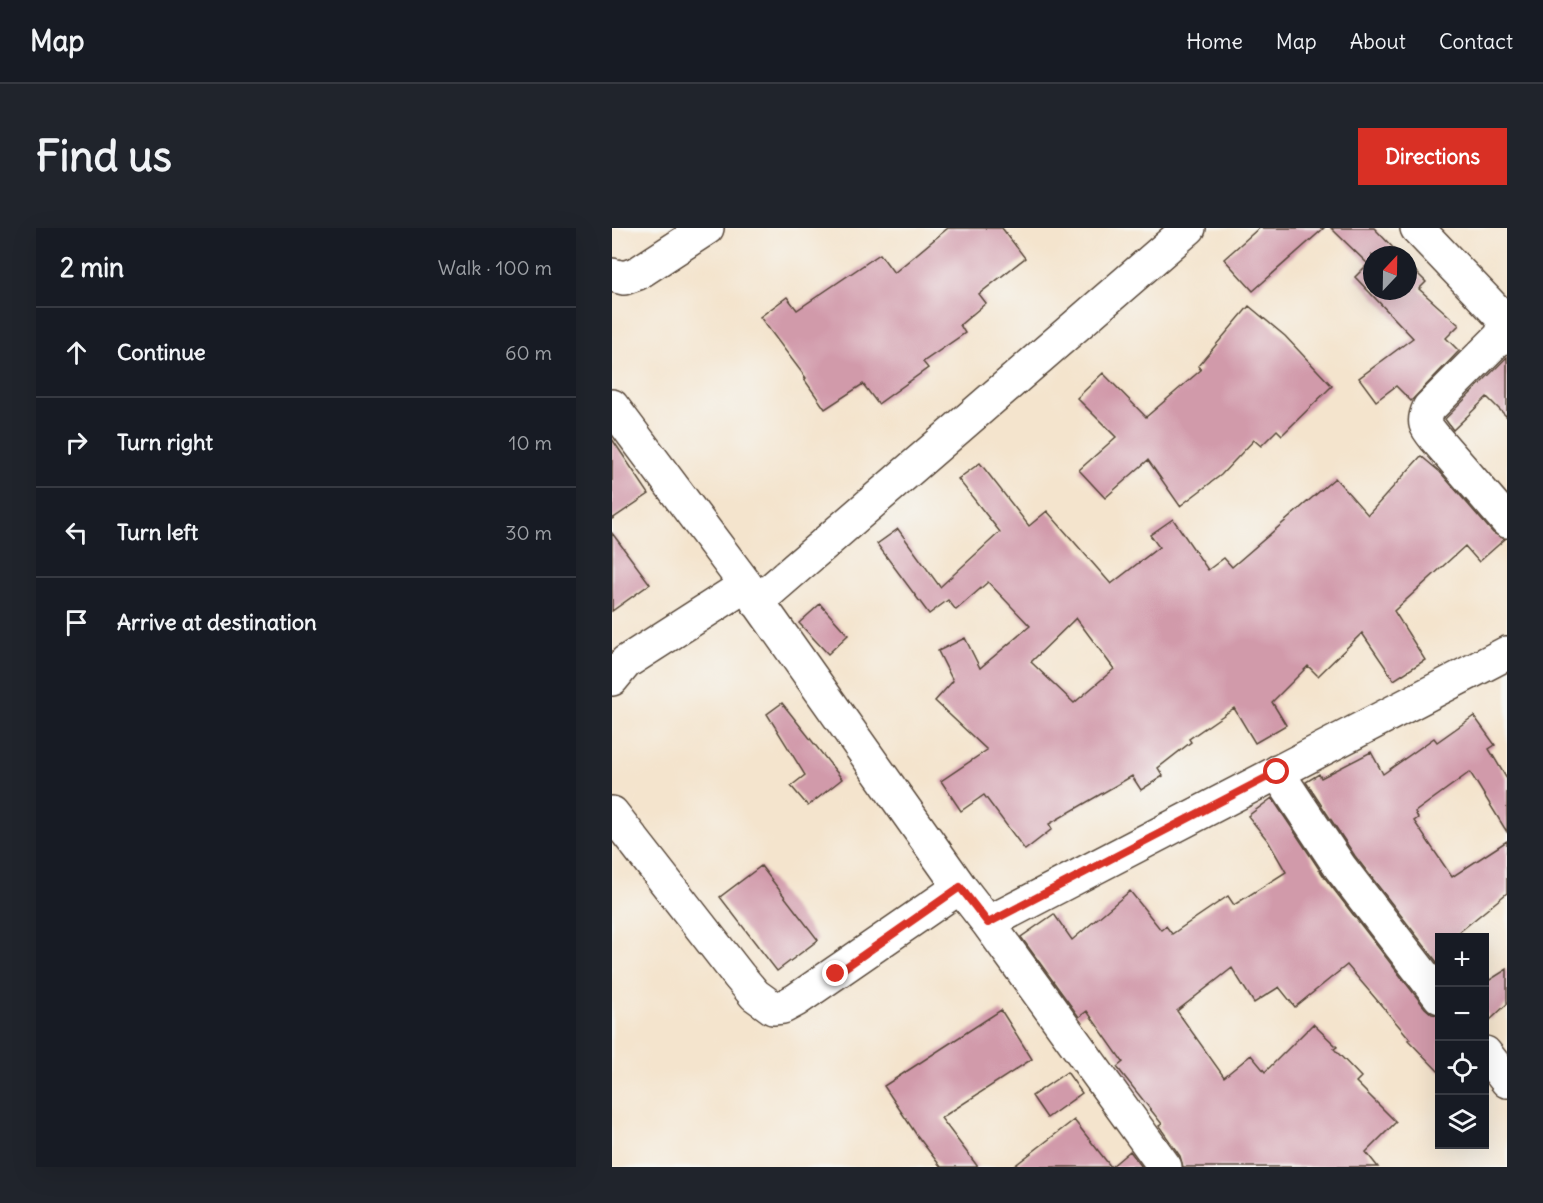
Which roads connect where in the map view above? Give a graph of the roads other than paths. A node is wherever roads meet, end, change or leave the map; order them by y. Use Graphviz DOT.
graph roads {
  1 [pos="707,228"];
  2 [pos="1189,228"];
  3 [pos="1417,228"];
  4 [pos="612,275"];
  5 [pos="612,406"];
  6 [pos="1507,521"];
  7 [pos="752,593"];
  8 [pos="1507,653"];
  9 [pos="612,679"];
  10 [pos="1277,772"];
  11 [pos="612,813"];
  12 [pos="960,887"];
  13 [pos="988,923"];
  14 [pos="1435,990"];
  15 [pos="1489,1058"];
  16 [pos="1507,1081"];
  17 [pos="1165,1167"];
  1 -- 4 [label="street"];
  2 -- 7 [label="street"];
  3 -- 6 [label="street"];
  5 -- 7 [label="street"];
  7 -- 9 [label="street"];
  7 -- 12 [label="street"];
  8 -- 10 [label="street"];
  10 -- 13 [label="street"];
  10 -- 14 [label="street"];
  11 -- 12 [label="street"];
  12 -- 13 [label="street"];
  13 -- 17 [label="street"];
  15 -- 16 [label="street"];
}
